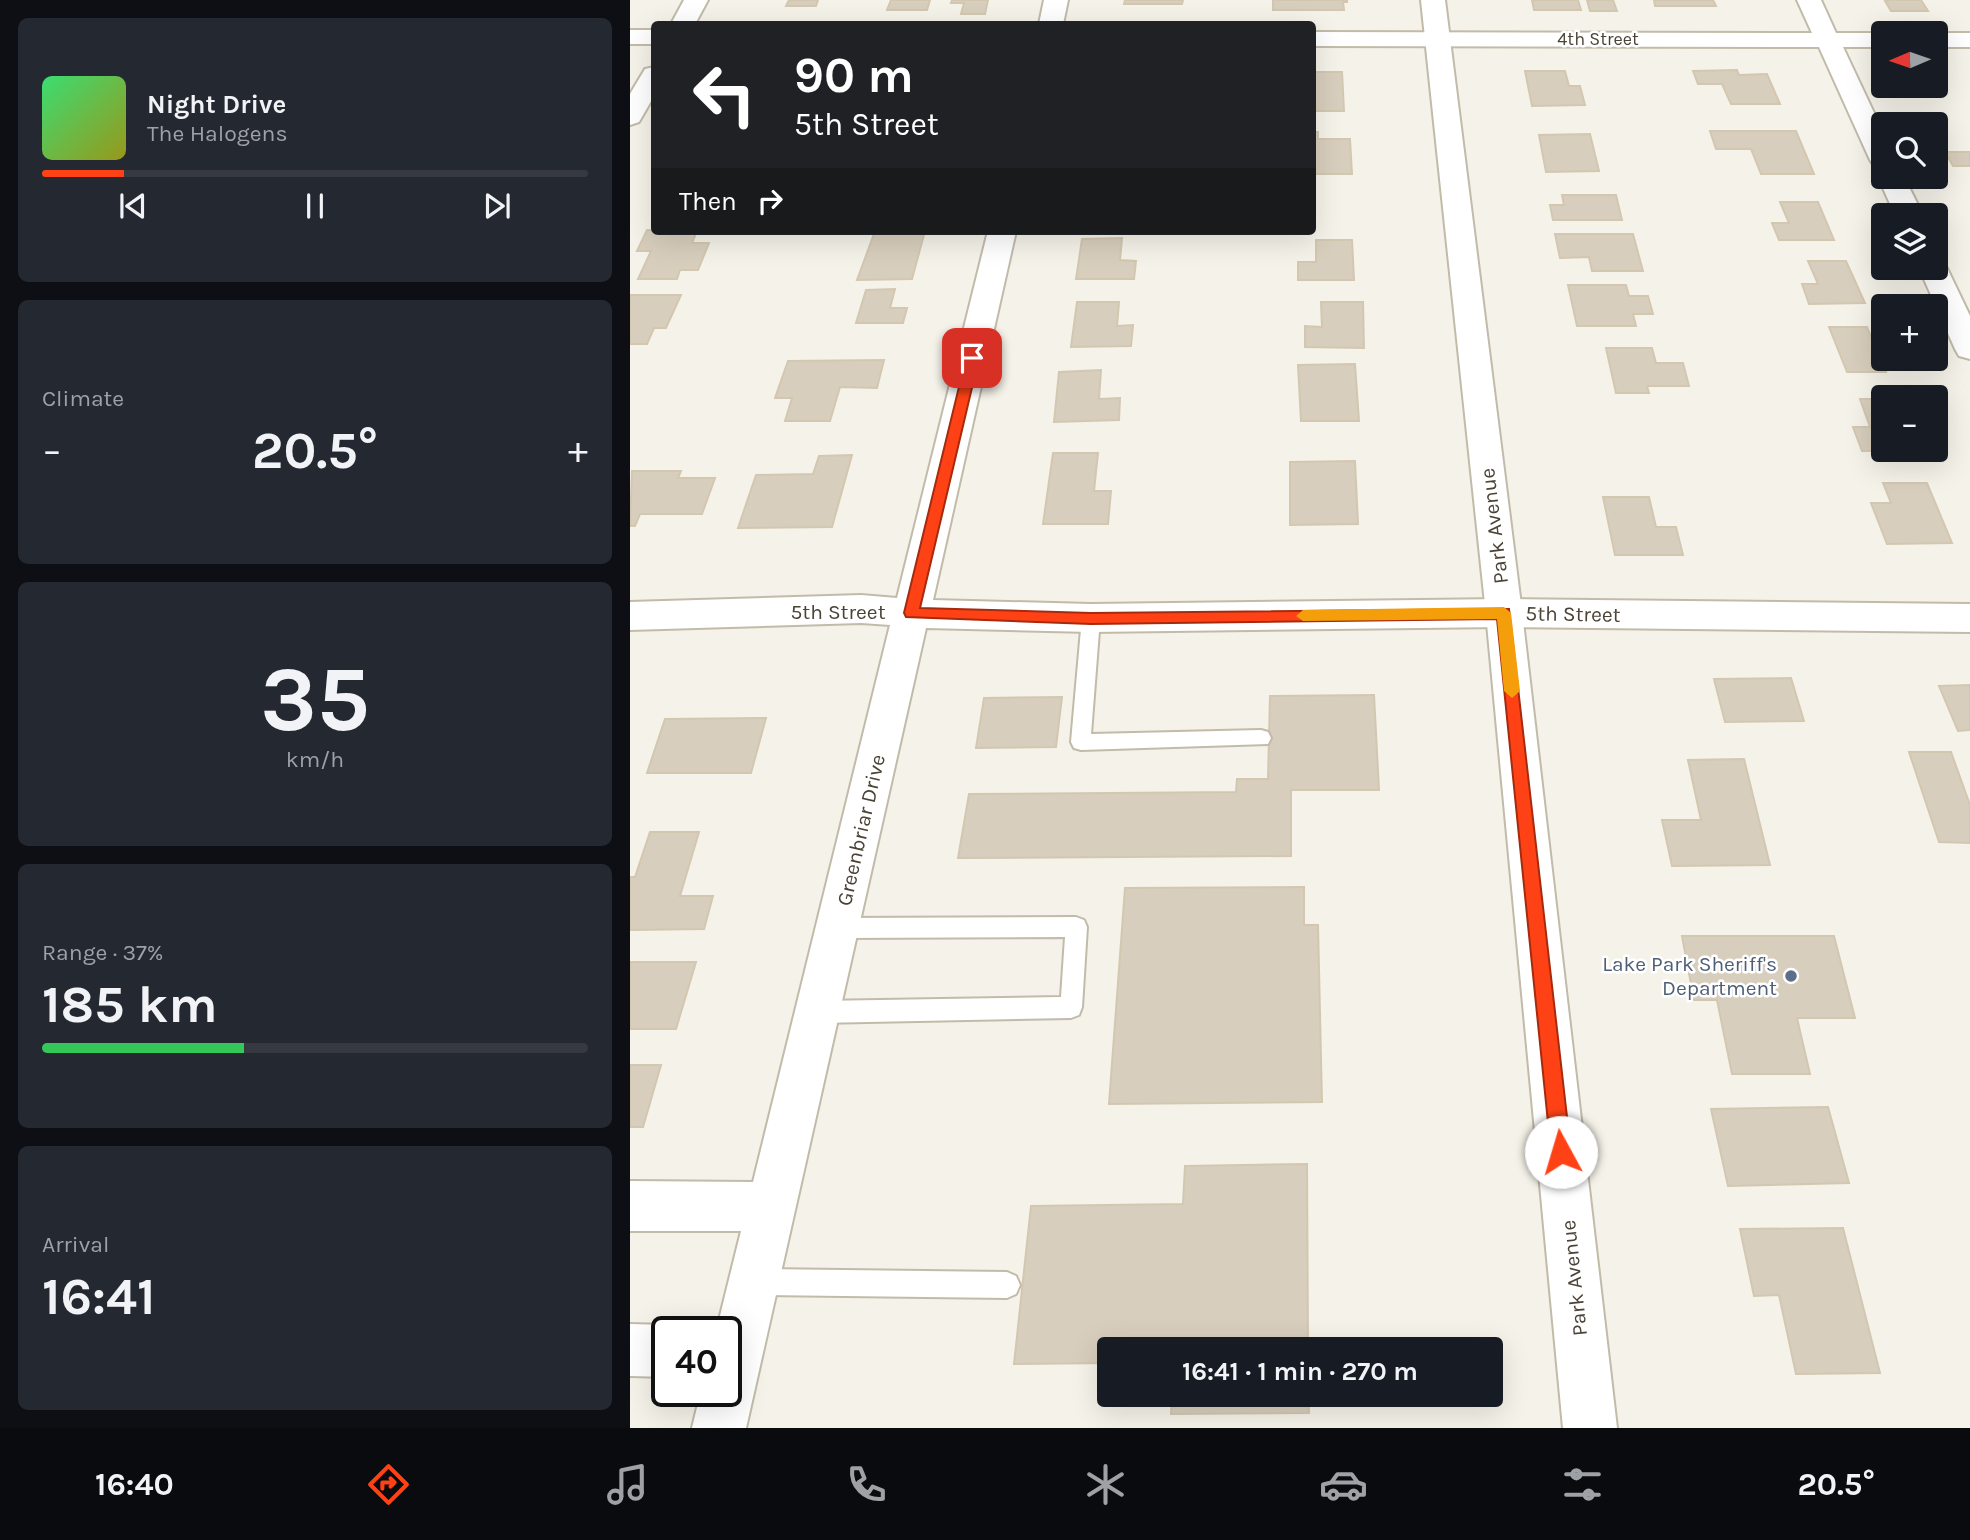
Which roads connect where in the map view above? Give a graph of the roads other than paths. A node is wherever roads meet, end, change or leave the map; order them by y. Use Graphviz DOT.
graph roads {
  1 [pos="696,0"];
  2 [pos="1056,0"];
  3 [pos="1433,0"];
  4 [pos="1809,0"];
  5 [pos="684,21"];
  6 [pos="1052,21"];
  7 [pos="630,37"];
  8 [pos="651,37"];
  9 [pos="1316,38"];
  10 [pos="1437,39"];
  11 [pos="1828,40"];
  12 [pos="1871,40"];
  13 [pos="1948,40"];
  14 [pos="1970,40"];
  15 [pos="651,79"];
  16 [pos="630,117"];
  17 [pos="1871,134"];
  18 [pos="1001,235"];
  19 [pos="1938,280"];
  20 [pos="1970,349"];
  21 [pos="911,613"];
  22 [pos="1504,613"];
  23 [pos="630,617"];
  24 [pos="1091,618"];
  25 [pos="1970,618"];
  26 [pos="1261,737"];
  27 [pos="838,928"];
  28 [pos="818,1012"];
  29 [pos="630,1206"];
  30 [pos="772,1207"];
  31 [pos="755,1282"];
  32 [pos="1007,1285"];
  33 [pos="742,1323"];
  34 [pos="630,1350"];
  35 [pos="651,1350"];
  36 [pos="723,1407"];
  37 [pos="719,1428"];
  38 [pos="1590,1428"];
  1 -- 5 [label="street"];
  2 -- 6 [label="street"];
  3 -- 10 [label="street, Park Avenue"];
  4 -- 11 [label="street"];
  7 -- 8 [label="street"];
  9 -- 10 [label="street, 4th Street"];
  10 -- 11 [label="street, 4th Street"];
  10 -- 22 [label="street, Park Avenue"];
  11 -- 12 [label="street, 4th Street"];
  11 -- 17 [label="street"];
  13 -- 14 [label="street"];
  15 -- 16 [label="street"];
  18 -- 21 [label="street, Greenbriar Drive"];
  19 -- 20 [label="street"];
  21 -- 23 [label="street, 5th Street"];
  21 -- 24 [label="street, 5th Street"];
  21 -- 27 [label="street, Greenbriar Drive"];
  22 -- 24 [label="street, 5th Street"];
  22 -- 25 [label="street, 5th Street"];
  22 -- 38 [label="street, Park Avenue"];
  24 -- 26 [label="lane"];
  27 -- 28 [label="street, Greenbriar Drive"];
  27 -- 28 [label="lane"];
  28 -- 30 [label="street, Greenbriar Drive"];
  29 -- 30 [label="street"];
  30 -- 31 [label="street, Greenbriar Drive"];
  31 -- 32 [label="lane"];
  31 -- 33 [label="street, Greenbriar Drive"];
  34 -- 35 [label="street"];
  36 -- 37 [label="street, Greenbriar Drive"];
}
